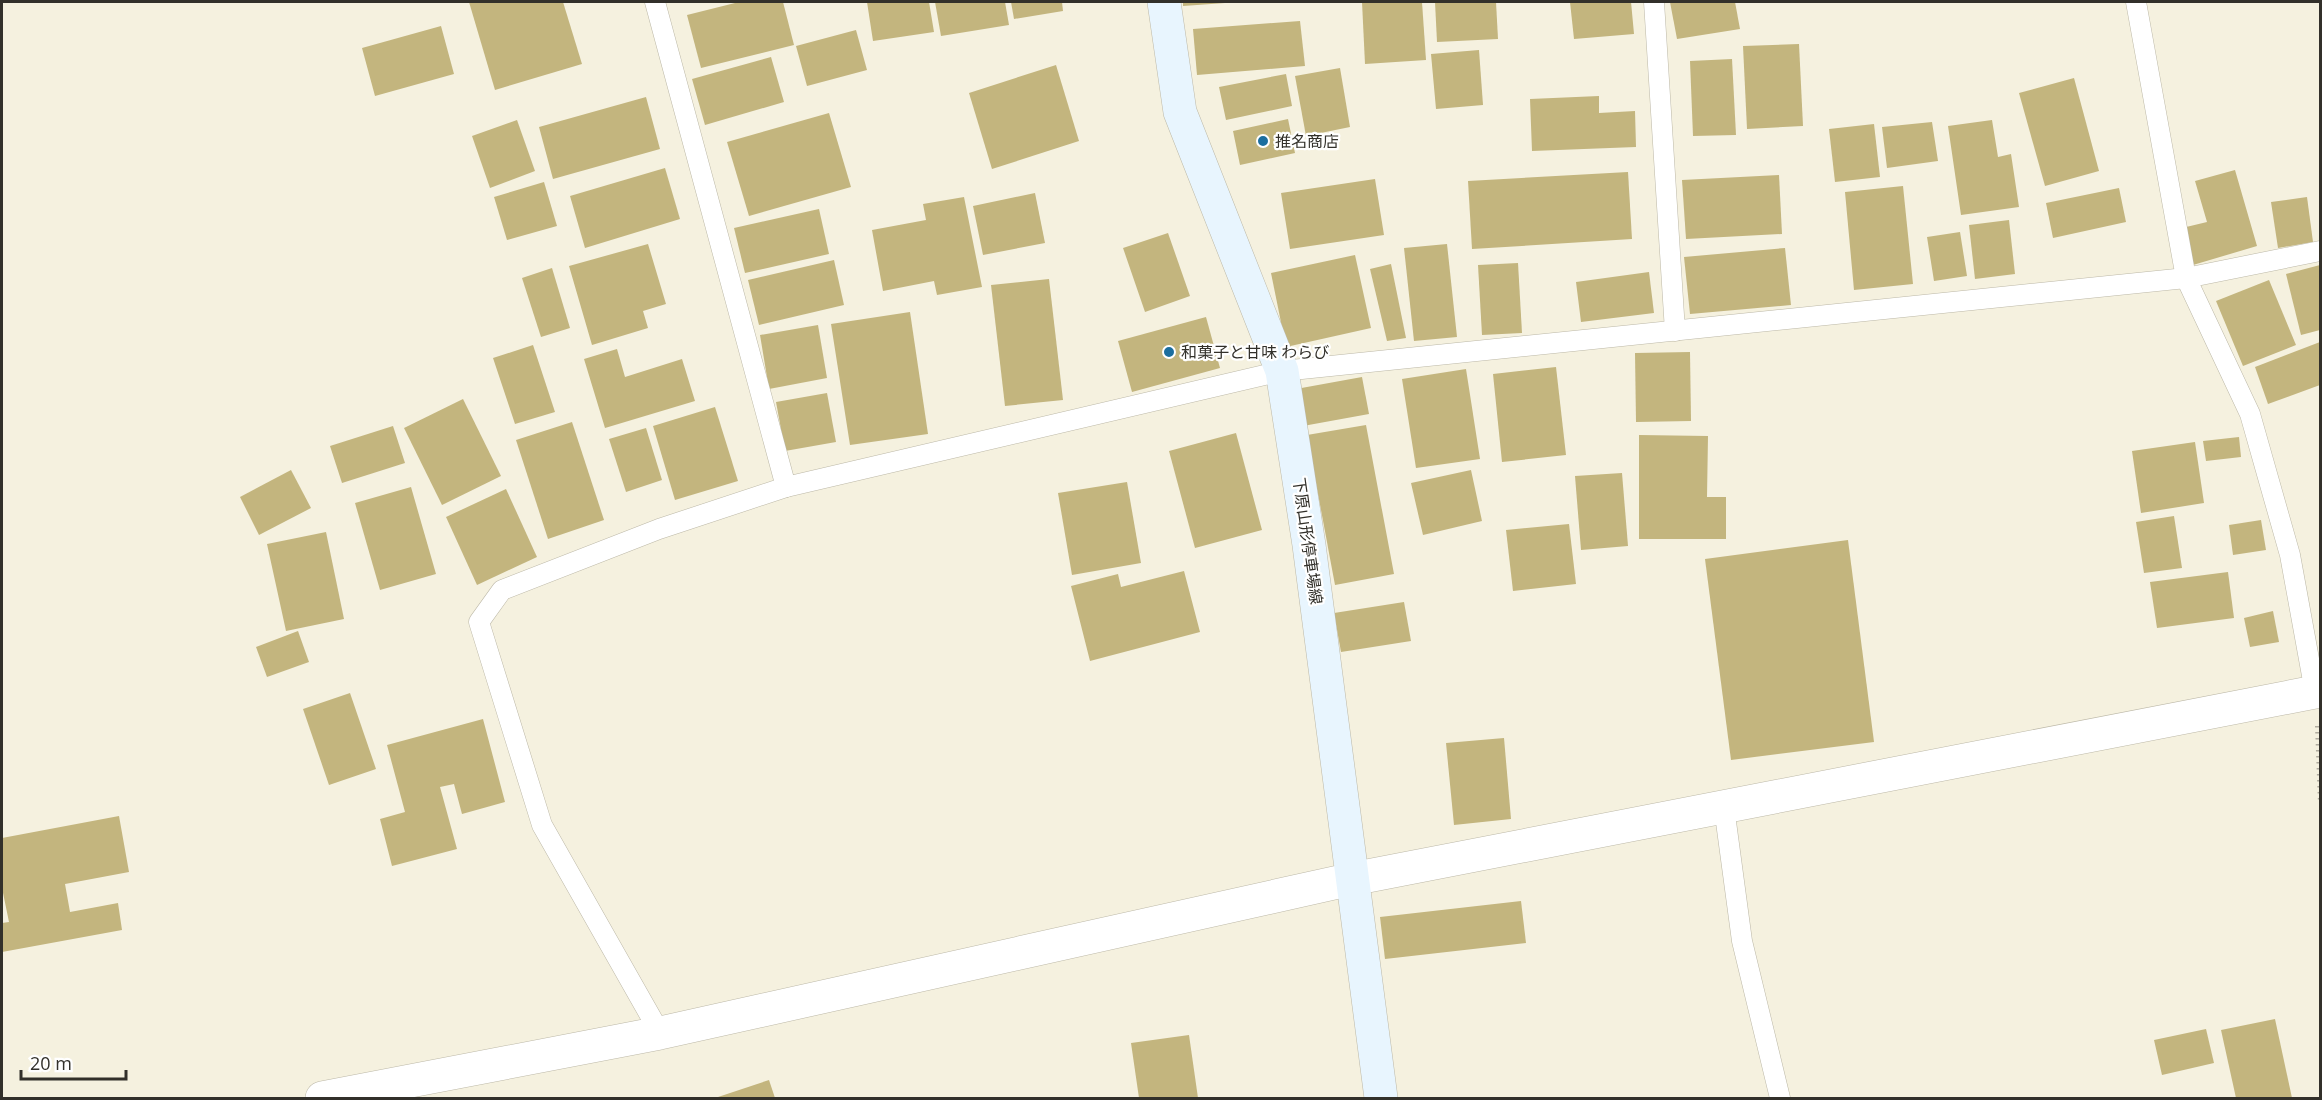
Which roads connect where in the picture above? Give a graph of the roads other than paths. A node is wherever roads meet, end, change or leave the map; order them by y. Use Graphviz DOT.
graph roads {
  1 [pos="655,2"];
  2 [pos="1164,2"];
  3 [pos="1654,2"];
  4 [pos="2136,2"];
  5 [pos="2320,251"];
  6 [pos="2186,278"];
  7 [pos="1675,331"];
  8 [pos="1282,371"];
  9 [pos="786,487"];
  10 [pos="2318,692"];
  11 [pos="1724,807"];
  12 [pos="1352,879"];
  13 [pos="660,1033"];
  14 [pos="322,1098"];
  15 [pos="1381,1098"];
  16 [pos="1779,1098"];
  1 -- 9 [label="lane"];
  2 -- 8 [label="main road, 下原山形停車場線"];
  3 -- 7 [label="lane"];
  4 -- 6 [label="lane"];
  5 -- 6 [label="lane"];
  6 -- 7 [label="lane"];
  6 -- 10 [label="lane"];
  7 -- 8 [label="lane"];
  8 -- 9 [label="lane"];
  8 -- 12 [label="main road, 下原山形停車場線"];
  9 -- 13 [label="lane"];
  10 -- 11 [label="street"];
  11 -- 12 [label="street"];
  11 -- 16 [label="lane"];
  12 -- 13 [label="street"];
  12 -- 15 [label="main road, 下原山形停車場線"];
  13 -- 14 [label="street"];
}
